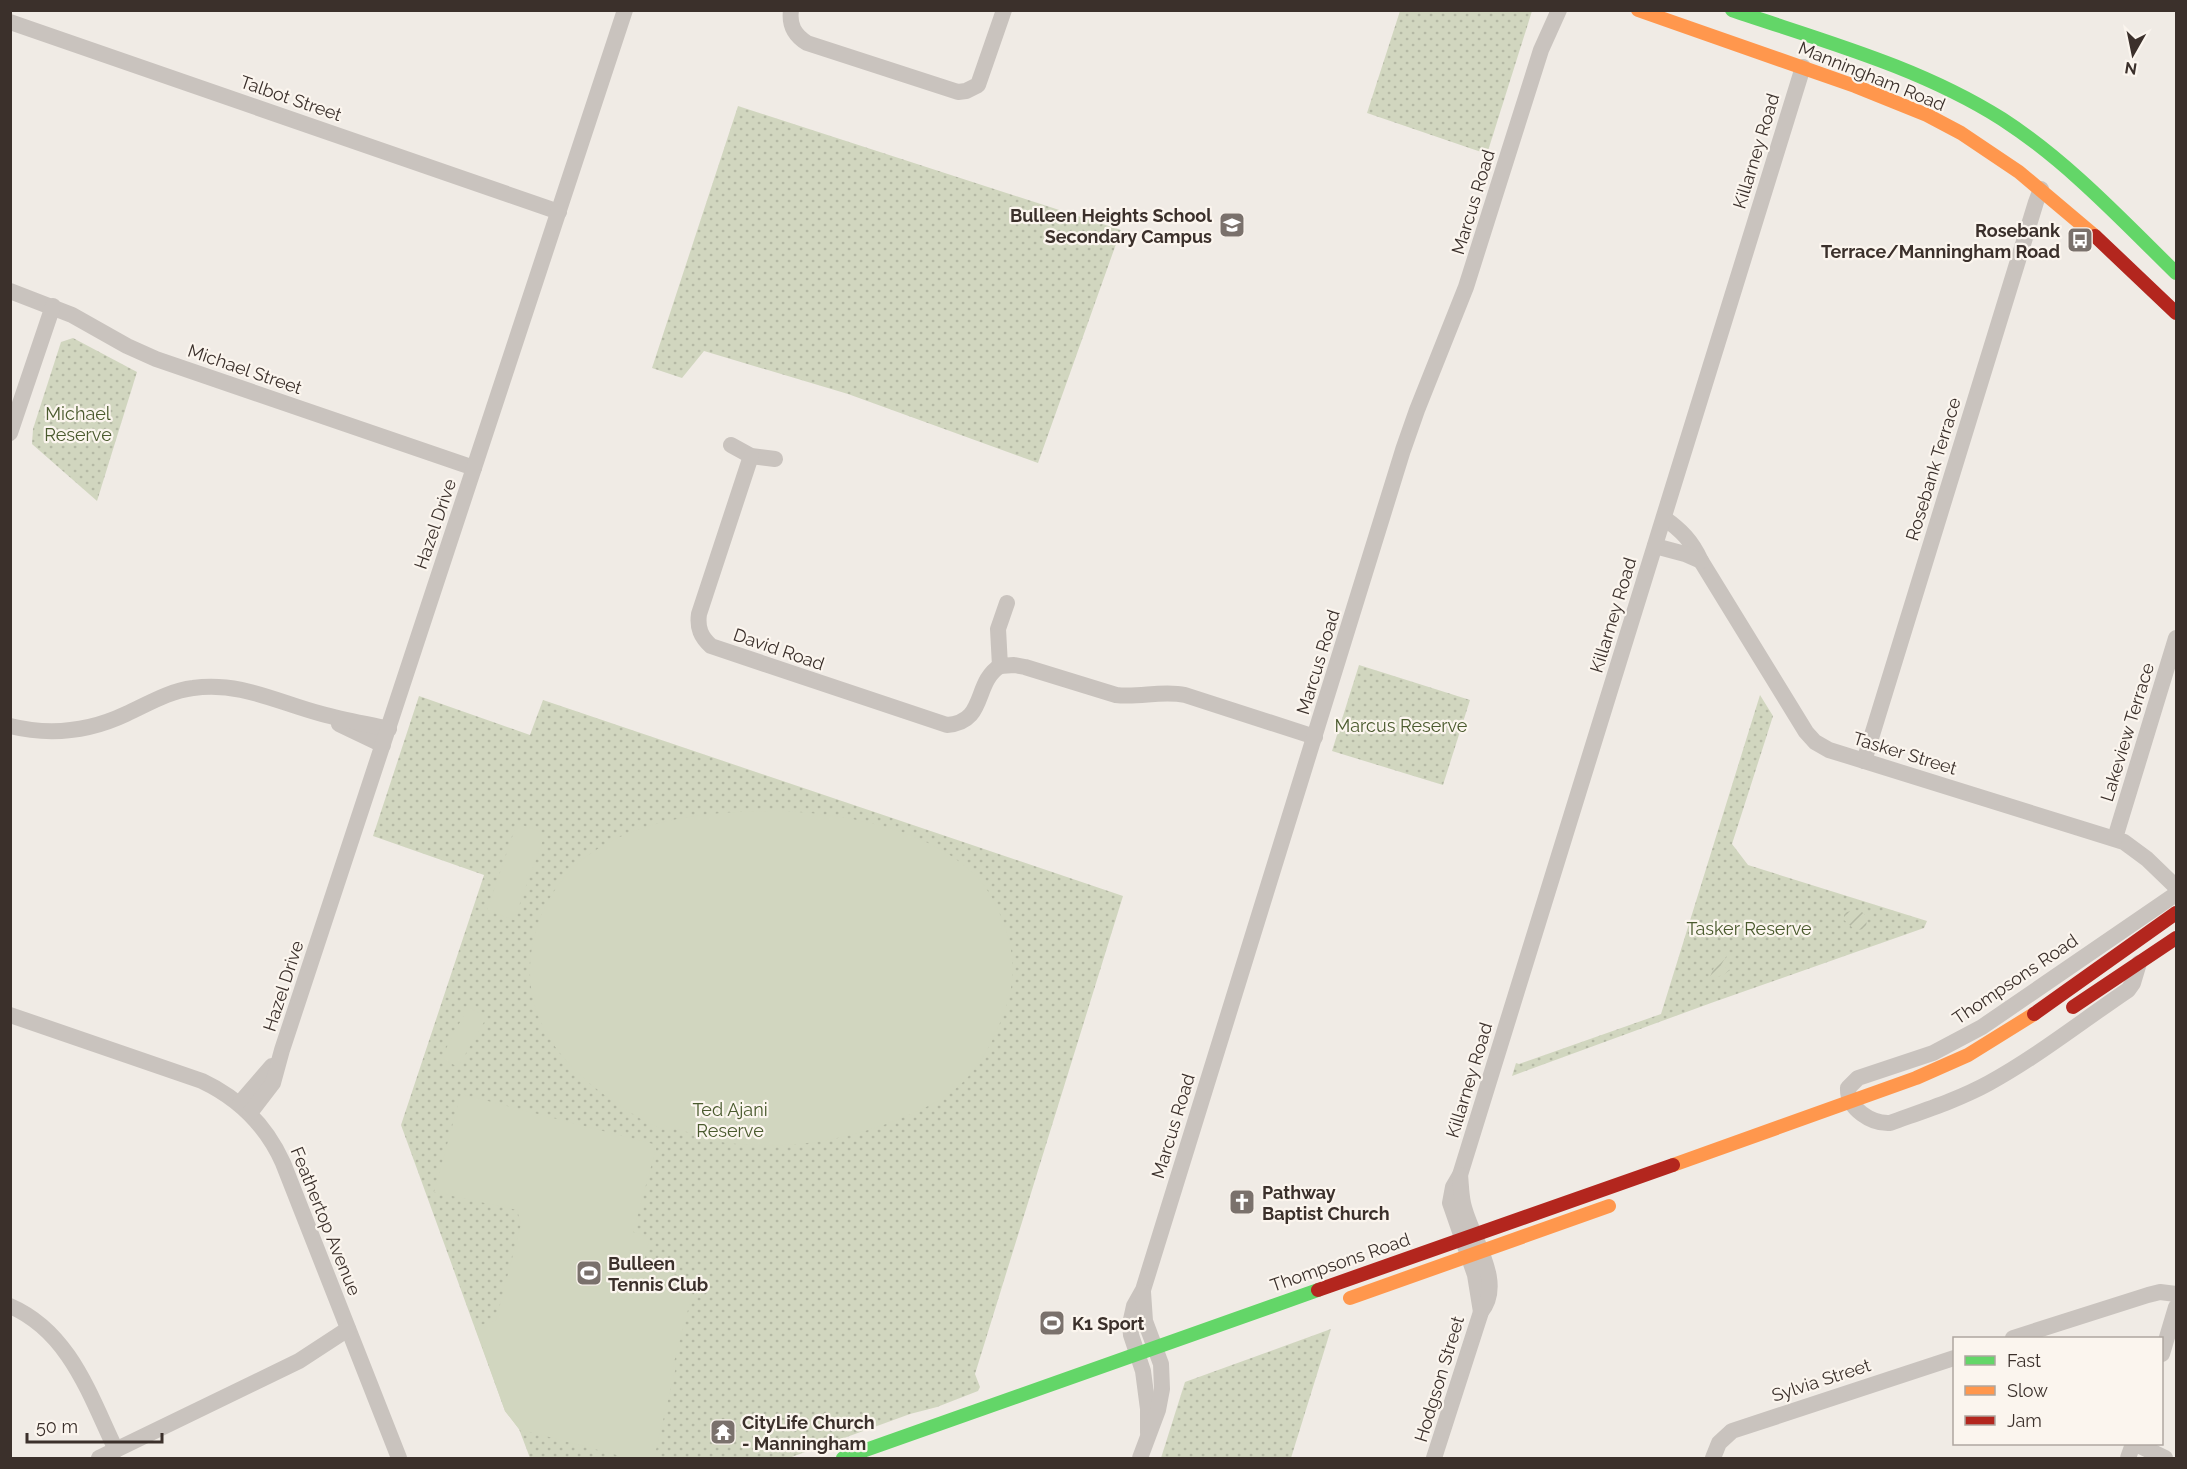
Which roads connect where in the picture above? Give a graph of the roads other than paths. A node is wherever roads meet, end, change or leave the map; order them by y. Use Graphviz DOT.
graph roads {
  1 [pos="625,10"];
  2 [pos="791,10"];
  3 [pos="1004,10"];
  4 [pos="1548,10"];
  5 [pos="1559,10"];
  6 [pos="1638,10"];
  7 [pos="1732,10"];
  8 [pos="10,22"];
  9 [pos="1541,50"];
  10 [pos="1803,67"];
  11 [pos="2042,189"];
  12 [pos="559,212"];
  13 [pos="2176,273"];
  14 [pos="10,291"];
  15 [pos="53,306"];
  16 [pos="2176,313"];
  17 [pos="10,433"];
  18 [pos="731,445"];
  19 [pos="751,456"];
  20 [pos="776,459"];
  21 [pos="474,468"];
  22 [pos="1664,518"];
  23 [pos="1655,546"];
  24 [pos="1701,561"];
  25 [pos="1007,603"];
  26 [pos="2176,638"];
  27 [pos="1000,666"];
  28 [pos="10,726"];
  29 [pos="386,737"];
  30 [pos="1315,737"];
  31 [pos="1864,761"];
  32 [pos="2115,838"];
  33 [pos="2176,887"];
  34 [pos="2176,894"];
  35 [pos="2176,913"];
  36 [pos="2176,938"];
  37 [pos="2139,962"];
  38 [pos="2064,1014"];
  39 [pos="10,1015"];
  40 [pos="1883,1107"];
  41 [pos="245,1108"];
  42 [pos="1855,1112"];
  43 [pos="1623,1202"];
  44 [pos="1468,1238"];
  45 [pos="1475,1255"];
  46 [pos="1143,1290"];
  47 [pos="2176,1294"];
  48 [pos="1337,1303"];
  49 [pos="10,1306"];
  50 [pos="2176,1307"];
  51 [pos="348,1329"];
  52 [pos="2016,1337"];
  53 [pos="354,1345"];
  54 [pos="1155,1348"];
  55 [pos="2163,1351"];
  56 [pos="1138,1354"];
  57 [pos="1953,1358"];
  58 [pos="299,1361"];
  59 [pos="1166,1363"];
  60 [pos="1138,1373"];
  61 [pos="1148,1433"];
  62 [pos="2139,1445"];
  63 [pos="116,1450"];
  64 [pos="99,1458"];
  65 [pos="399,1458"];
  66 [pos="843,1458"];
  67 [pos="1140,1458"];
  68 [pos="1434,1458"];
  69 [pos="1713,1458"];
  70 [pos="2164,1458"];
  1 -- 12 [label="street, Hazel Drive"];
  2 -- 3 [label="street"];
  4 -- 9 [label="street, Marcus Road"];
  5 -- 9 [label="street, Marcus Road"];
  6 -- 10 [label="main road, Manningham Road"];
  7 -- 13 [label="main road, Manningham Road"];
  8 -- 12 [label="street, Talbot Street"];
  9 -- 30 [label="street, Marcus Road"];
  10 -- 11 [label="main road, Manningham Road"];
  10 -- 22 [label="street, Killarney Road"];
  11 -- 16 [label="main road, Manningham Road"];
  11 -- 31 [label="street, Rosebank Terrace"];
  12 -- 21 [label="street, Hazel Drive"];
  14 -- 15 [label="street, Michael Street"];
  15 -- 17 [label="street"];
  15 -- 21 [label="street, Michael Street"];
  18 -- 19 [label="street"];
  19 -- 20 [label="street"];
  19 -- 27 [label="street, David Road"];
  21 -- 29 [label="street, Hazel Drive"];
  22 -- 23 [label="street, Killarney Road"];
  22 -- 24 [label="street, Tasker Street"];
  23 -- 24 [label="street"];
  23 -- 44 [label="street, Killarney Road"];
  24 -- 31 [label="street, Tasker Street"];
  25 -- 27 [label="street"];
  26 -- 32 [label="street, Lakeview Terrace"];
  27 -- 30 [label="street"];
  28 -- 29 [label="street"];
  29 -- 41 [label="street, Hazel Drive"];
  30 -- 46 [label="street, Marcus Road"];
  31 -- 32 [label="street, Tasker Street"];
  32 -- 33 [label="street, Tasker Street"];
  34 -- 42 [label="street, Thompsons Road"];
  35 -- 42 [label="main road, Thompsons Road"];
  36 -- 37 [label="main road"];
  37 -- 38 [label="main road"];
  37 -- 42 [label="street"];
  39 -- 41 [label="street, Feathertop Avenue"];
  40 -- 42 [label="main road, Thompsons Road"];
  41 -- 51 [label="street, Feathertop Avenue"];
  42 -- 44 [label="main road, Thompsons Road"];
  43 -- 45 [label="main road, Thompsons Road"];
  44 -- 45 [label="street, Killarney Road"];
  44 -- 54 [label="main road, Thompsons Road"];
  45 -- 48 [label="main road, Thompsons Road"];
  45 -- 68 [label="street, Hodgson Street"];
  46 -- 54 [label="street, Marcus Road"];
  46 -- 56 [label="street, Marcus Road"];
  47 -- 52 [label="street"];
  49 -- 63 [label="street"];
  50 -- 55 [label="street"];
  51 -- 53 [label="street, Feathertop Avenue"];
  51 -- 58 [label="street"];
  53 -- 58 [label="street"];
  53 -- 65 [label="street, Feathertop Avenue"];
  54 -- 56 [label="main road, Thompsons Road"];
  54 -- 59 [label="street, Marcus Road"];
  56 -- 60 [label="street, Marcus Road"];
  56 -- 66 [label="main road, Thompsons Road"];
  57 -- 69 [label="street, Sylvia Street"];
  58 -- 63 [label="street"];
  59 -- 60 [label="main road"];
  59 -- 61 [label="street, Marcus Road"];
  60 -- 61 [label="street, Marcus Road"];
  61 -- 67 [label="street, Marcus Road"];
  62 -- 70 [label="street"];
  63 -- 64 [label="street"];
}
